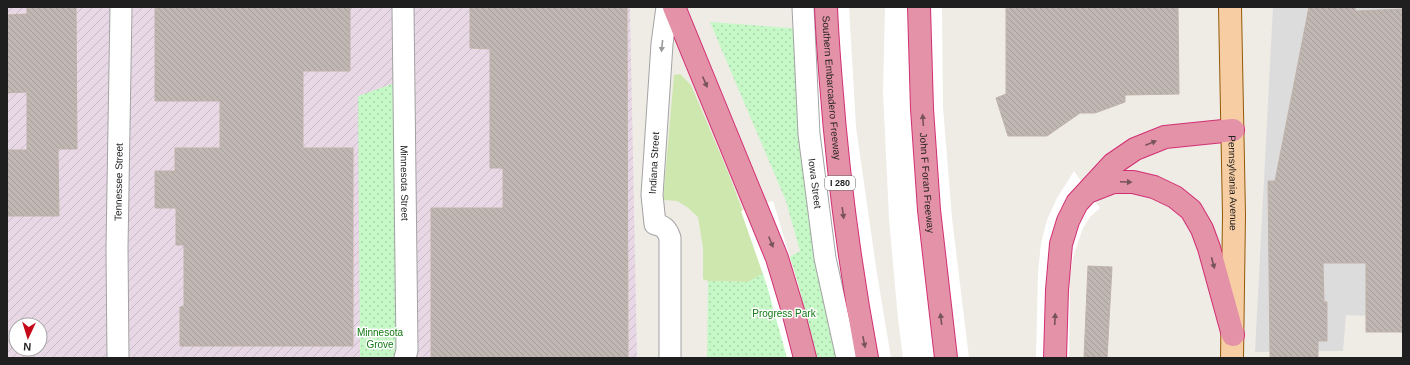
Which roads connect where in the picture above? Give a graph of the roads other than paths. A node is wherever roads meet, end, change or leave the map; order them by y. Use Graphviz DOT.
graph roads {
  1 [pos="121,7"];
  2 [pos="403,7"];
  3 [pos="667,7"];
  4 [pos="674,7"];
  5 [pos="803,7"];
  6 [pos="826,7"];
  7 [pos="919,7"];
  8 [pos="1230,7"];
  9 [pos="1233,130"];
  10 [pos="1089,192"];
  11 [pos="1232,335"];
  12 [pos="118,358"];
  13 [pos="405,358"];
  14 [pos="670,358"];
  15 [pos="805,358"];
  16 [pos="847,358"];
  17 [pos="867,358"];
  18 [pos="946,358"];
  19 [pos="1055,358"];
  20 [pos="1232,358"];
  1 -- 12 [label="street, Tennessee Street"];
  2 -- 13 [label="street, Minnesota Street"];
  3 -- 14 [label="street, Indiana Street, one-way"];
  4 -- 15 [label="highway, one-way"];
  5 -- 16 [label="street, Iowa Street"];
  6 -- 17 [label="highway, Southern Embarcadero Freeway / I 280, one-way"];
  18 -- 7 [label="highway, John F Foran Freeway, one-way"];
  8 -- 9 [label="main road, Pennsylvania Avenue"];
  10 -- 9 [label="highway, one-way"];
  9 -- 11 [label="main road, Pennsylvania Avenue"];
  10 -- 11 [label="highway, one-way"];
  19 -- 10 [label="highway, one-way"];
  11 -- 20 [label="main road, Pennsylvania Avenue"];
}
